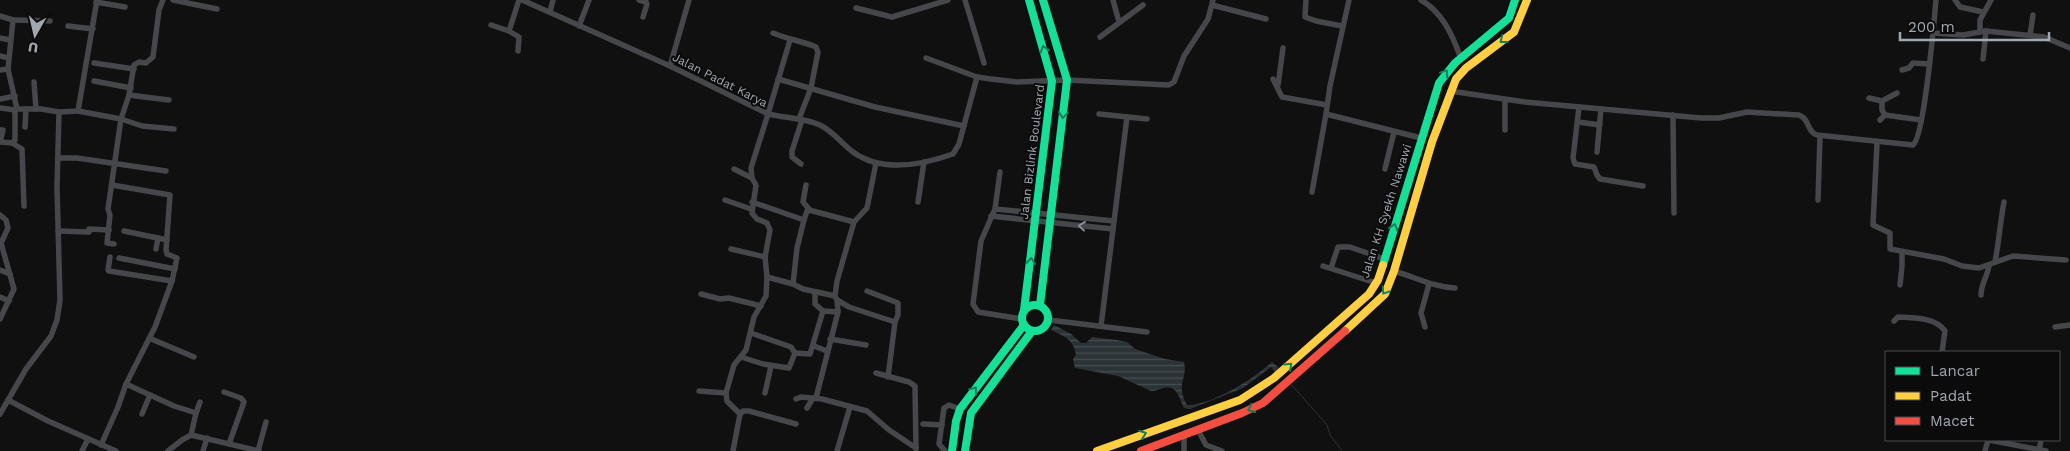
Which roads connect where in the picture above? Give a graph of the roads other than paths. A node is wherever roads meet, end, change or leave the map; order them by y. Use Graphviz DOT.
graph roads {
  1 [pos="162,0"];
  2 [pos="173,0"];
  3 [pos="520,0"];
  4 [pos="553,0"];
  5 [pos="589,0"];
  6 [pos="639,0"];
  7 [pos="689,0"];
  8 [pos="948,0"];
  9 [pos="965,0"];
  10 [pos="1029,0"];
  11 [pos="1043,0"];
  12 [pos="1113,0"];
  13 [pos="1306,0"];
  14 [pos="1348,0"];
  15 [pos="1421,0"];
  16 [pos="1515,0"];
  17 [pos="1527,0"];
  18 [pos="1936,0"];
  19 [pos="1955,0"];
  20 [pos="1991,0"];
  21 [pos="96,1"];
  22 [pos="1213,3"];
  23 [pos="1143,5"];
  24 [pos="125,7"];
  25 [pos="856,8"];
  26 [pos="217,9"];
  27 [pos="550,12"];
  28 [pos="1983,12"];
  29 [pos="2033,15"];
  30 [pos="0,16"];
  31 [pos="643,17"];
  32 [pos="1266,19"];
  33 [pos="13,20"];
  34 [pos="50,20"];
  35 [pos="1120,22"];
  36 [pos="491,25"];
  37 [pos="68,26"];
  38 [pos="579,26"];
  39 [pos="1342,26"];
  40 [pos="92,29"];
  41 [pos="509,31"];
  42 [pos="1983,31"];
  43 [pos="773,33"];
  44 [pos="1933,33"];
  45 [pos="2030,35"];
  46 [pos="1100,37"];
  47 [pos="0,38"];
  48 [pos="10,40"];
  49 [pos="790,40"];
  50 [pos="1283,48"];
  51 [pos="2070,48"];
  52 [pos="518,51"];
  53 [pos="0,56"];
  54 [pos="1460,56"];
  55 [pos="8,58"];
  56 [pos="926,58"];
  57 [pos="1983,59"];
  58 [pos="1061,60"];
  59 [pos="984,63"];
  60 [pos="94,64"];
  61 [pos="1049,64"];
  62 [pos="1929,64"];
  63 [pos="670,66"];
  64 [pos="8,69"];
  65 [pos="134,69"];
  66 [pos="0,70"];
  67 [pos="1902,70"];
  68 [pos="977,77"];
  69 [pos="778,79"];
  70 [pos="1273,79"];
  71 [pos="1066,80"];
  72 [pos="94,81"];
  73 [pos="1052,81"];
  74 [pos="34,82"];
  75 [pos="131,88"];
  76 [pos="811,88"];
  77 [pos="1278,88"];
  78 [pos="1450,91"];
  79 [pos="1897,93"];
  80 [pos="129,95"];
  81 [pos="15,96"];
  82 [pos="1051,96"];
  83 [pos="1066,97"];
  84 [pos="1869,98"];
  85 [pos="0,99"];
  86 [pos="169,100"];
  87 [pos="1505,100"];
  88 [pos="1882,101"];
  89 [pos="1328,105"];
  90 [pos="1579,107"];
  91 [pos="1,108"];
  92 [pos="16,109"];
  93 [pos="26,109"];
  94 [pos="36,109"];
  95 [pos="1602,109"];
  96 [pos="59,112"];
  97 [pos="78,112"];
  98 [pos="768,114"];
  99 [pos="1099,114"];
  100 [pos="1326,114"];
  101 [pos="1885,115"];
  102 [pos="1673,116"];
  103 [pos="1127,117"];
  104 [pos="121,119"];
  105 [pos="1147,119"];
  106 [pos="800,120"];
  107 [pos="1880,120"];
  108 [pos="1921,120"];
  109 [pos="1578,122"];
  110 [pos="1600,125"];
  111 [pos="964,126"];
  112 [pos="15,129"];
  113 [pos="174,129"];
  114 [pos="1,130"];
  115 [pos="1505,130"];
  116 [pos="1394,132"];
  117 [pos="1820,136"];
  118 [pos="1421,138"];
  119 [pos="0,142"];
  120 [pos="1877,142"];
  121 [pos="12,143"];
  122 [pos="1597,152"];
  123 [pos="58,158"];
  124 [pos="924,162"];
  125 [pos="116,163"];
  126 [pos="876,163"];
  127 [pos="800,164"];
  128 [pos="1413,168"];
  129 [pos="734,169"];
  130 [pos="1385,169"];
  131 [pos="166,171"];
  132 [pos="1423,171"];
  133 [pos="1000,172"];
  134 [pos="752,178"];
  135 [pos="112,185"];
  136 [pos="806,185"];
  137 [pos="1643,186"];
  138 [pos="1312,192"];
  139 [pos="725,200"];
  140 [pos="1818,200"];
  141 [pos="918,202"];
  142 [pos="2004,202"];
  143 [pos="752,205"];
  144 [pos="24,206"];
  145 [pos="995,209"];
  146 [pos="810,210"];
  147 [pos="1674,213"];
  148 [pos="0,215"];
  149 [pos="991,216"];
  150 [pos="1036,217"];
  151 [pos="1051,219"];
  152 [pos="804,220"];
  153 [pos="1114,221"];
  154 [pos="854,222"];
  155 [pos="1113,229"];
  156 [pos="109,230"];
  157 [pos="58,231"];
  158 [pos="124,231"];
  159 [pos="158,238"];
  160 [pos="167,240"];
  161 [pos="0,243"];
  162 [pos="114,244"];
  163 [pos="156,249"];
  164 [pos="731,249"];
  165 [pos="1902,252"];
  166 [pos="110,257"];
  167 [pos="119,258"];
  168 [pos="765,258"];
  169 [pos="1384,259"];
  170 [pos="2066,260"];
  171 [pos="1996,262"];
  172 [pos="1323,266"];
  173 [pos="1989,266"];
  174 [pos="1331,268"];
  175 [pos="174,269"];
  176 [pos="0,270"];
  177 [pos="1394,271"];
  178 [pos="10,274"];
  179 [pos="767,277"];
  180 [pos="172,281"];
  181 [pos="1376,283"];
  182 [pos="793,284"];
  183 [pos="1429,284"];
  184 [pos="1900,285"];
  185 [pos="1455,288"];
  186 [pos="867,291"];
  187 [pos="815,292"];
  188 [pos="701,294"];
  189 [pos="1981,295"];
  190 [pos="0,297"];
  191 [pos="836,298"];
  192 [pos="9,301"];
  193 [pos="1040,305"];
  194 [pos="761,306"];
  195 [pos="1024,310"];
  196 [pos="824,311"];
  197 [pos="838,312"];
  198 [pos="0,319"];
  199 [pos="1048,320"];
  200 [pos="1894,321"];
  201 [pos="895,322"];
  202 [pos="1023,322"];
  203 [pos="2070,325"];
  204 [pos="1101,326"];
  205 [pos="1425,327"];
  206 [pos="2055,327"];
  207 [pos="1146,332"];
  208 [pos="751,333"];
  209 [pos="1030,334"];
  210 [pos="149,338"];
  211 [pos="830,339"];
  212 [pos="866,345"];
  213 [pos="814,346"];
  214 [pos="827,351"];
  215 [pos="1942,351"];
  216 [pos="795,354"];
  217 [pos="194,357"];
  218 [pos="741,357"];
  219 [pos="770,366"];
  220 [pos="876,373"];
  221 [pos="888,377"];
  222 [pos="126,384"];
  223 [pos="699,391"];
  224 [pos="224,392"];
  225 [pos="726,393"];
  226 [pos="765,393"];
  227 [pos="150,395"];
  228 [pos="814,398"];
  229 [pos="796,399"];
  230 [pos="8,400"];
  231 [pos="200,402"];
  232 [pos="850,407"];
  233 [pos="807,408"];
  234 [pos="960,409"];
  235 [pos="196,413"];
  236 [pos="0,414"];
  237 [pos="142,414"];
  238 [pos="740,414"];
  239 [pos="266,422"];
  240 [pos="796,424"];
  241 [pos="923,424"];
  242 [pos="942,425"];
  243 [pos="1198,430"];
  244 [pos="192,435"];
  245 [pos="1184,436"];
  246 [pos="207,438"];
  247 [pos="88,439"];
  248 [pos="1993,441"];
  249 [pos="229,444"];
  250 [pos="101,445"];
  251 [pos="916,449"];
  252 [pos="2039,450"];
  253 [pos="82,451"];
  254 [pos="116,451"];
  255 [pos="168,451"];
  256 [pos="203,451"];
  257 [pos="258,451"];
  258 [pos="733,451"];
  259 [pos="837,451"];
  260 [pos="945,451"];
  261 [pos="952,451"];
  262 [pos="965,451"];
  263 [pos="1097,451"];
  264 [pos="1141,451"];
  265 [pos="1184,451"];
  266 [pos="1222,451"];
  267 [pos="2046,451"];
  1 -- 65 [label="street"];
  2 -- 26 [label="street"];
  3 -- 27 [label="street, Jalan Padat Karya"];
  3 -- 41 [label="street"];
  4 -- 27 [label="street"];
  5 -- 38 [label="street"];
  6 -- 31 [label="street"];
  7 -- 63 [label="street"];
  8 -- 25 [label="street"];
  9 -- 59 [label="street"];
  61 -- 10 [label="main road, Jalan Bizlink Boulevard, one-way"];
  11 -- 58 [label="main road"];
  12 -- 35 [label="street"];
  13 -- 39 [label="street"];
  14 -- 39 [label="street"];
  15 -- 54 [label="street"];
  16 -- 54 [label="main road, Jalan KH Syekh Nawawi"];
  17 -- 78 [label="main road, Jalan KH Syekh Nawawi, one-way"];
  18 -- 44 [label="street"];
  19 -- 28 [label="street"];
  20 -- 28 [label="street"];
  21 -- 24 [label="street"];
  21 -- 40 [label="street"];
  22 -- 32 [label="street"];
  22 -- 71 [label="street"];
  23 -- 35 [label="street"];
  27 -- 38 [label="street, Jalan Padat Karya"];
  28 -- 42 [label="street"];
  29 -- 45 [label="street"];
  30 -- 33 [label="street"];
  33 -- 34 [label="street"];
  33 -- 48 [label="street"];
  35 -- 46 [label="street"];
  36 -- 41 [label="street"];
  37 -- 40 [label="street"];
  38 -- 63 [label="street, Jalan Padat Karya"];
  39 -- 89 [label="street"];
  40 -- 97 [label="street"];
  41 -- 52 [label="street"];
  42 -- 44 [label="street"];
  42 -- 45 [label="street"];
  42 -- 57 [label="street"];
  43 -- 49 [label="street"];
  44 -- 62 [label="street"];
  45 -- 51 [label="street"];
  47 -- 48 [label="street"];
  48 -- 55 [label="street"];
  49 -- 69 [label="street"];
  49 -- 76 [label="street"];
  50 -- 77 [label="street"];
  53 -- 55 [label="street"];
  118 -- 54 [label="main road, Jalan KH Syekh Nawawi, one-way"];
  55 -- 64 [label="street"];
  56 -- 68 [label="street"];
  58 -- 61 [label="main road"];
  58 -- 71 [label="main road"];
  60 -- 65 [label="street"];
  61 -- 73 [label="main road, Jalan Bizlink Boulevard"];
  62 -- 67 [label="street"];
  62 -- 108 [label="street"];
  63 -- 98 [label="street, Jalan Padat Karya"];
  64 -- 66 [label="street"];
  64 -- 81 [label="street"];
  65 -- 75 [label="street"];
  68 -- 73 [label="street"];
  68 -- 111 [label="street"];
  69 -- 76 [label="street"];
  69 -- 98 [label="street"];
  70 -- 77 [label="street"];
  71 -- 73 [label="street"];
  71 -- 83 [label="main road"];
  72 -- 75 [label="street"];
  73 -- 82 [label="main road, Jalan Bizlink Boulevard"];
  74 -- 94 [label="street"];
  75 -- 80 [label="street"];
  76 -- 106 [label="street"];
  76 -- 111 [label="street"];
  77 -- 89 [label="street"];
  78 -- 87 [label="street"];
  78 -- 132 [label="main road, Jalan KH Syekh Nawawi"];
  79 -- 88 [label="street"];
  80 -- 86 [label="street"];
  80 -- 104 [label="street"];
  81 -- 85 [label="street"];
  81 -- 92 [label="street"];
  82 -- 83 [label="main road"];
  82 -- 150 [label="main road, Jalan Bizlink Boulevard"];
  83 -- 151 [label="main road, one-way"];
  84 -- 88 [label="street"];
  87 -- 90 [label="street"];
  87 -- 115 [label="street"];
  88 -- 101 [label="street"];
  89 -- 100 [label="street"];
  90 -- 95 [label="street"];
  90 -- 109 [label="street"];
  91 -- 92 [label="street"];
  92 -- 93 [label="street"];
  92 -- 112 [label="street"];
  93 -- 94 [label="street"];
  93 -- 112 [label="street"];
  94 -- 96 [label="street"];
  95 -- 102 [label="street"];
  95 -- 110 [label="street"];
  96 -- 97 [label="street"];
  96 -- 123 [label="street"];
  97 -- 104 [label="street"];
  98 -- 106 [label="street"];
  98 -- 134 [label="street, Jalan Padat Karya"];
  99 -- 103 [label="street"];
  100 -- 116 [label="street"];
  100 -- 138 [label="street"];
  101 -- 107 [label="street"];
  101 -- 108 [label="street"];
  102 -- 117 [label="street"];
  102 -- 147 [label="street"];
  103 -- 105 [label="street"];
  103 -- 153 [label="street"];
  104 -- 113 [label="street"];
  104 -- 125 [label="street"];
  106 -- 126 [label="street"];
  106 -- 127 [label="street"];
  108 -- 120 [label="street"];
  109 -- 110 [label="street"];
  109 -- 137 [label="street"];
  110 -- 122 [label="street"];
  111 -- 124 [label="street"];
  112 -- 114 [label="street"];
  112 -- 121 [label="street"];
  114 -- 119 [label="street"];
  116 -- 118 [label="street"];
  116 -- 130 [label="street"];
  117 -- 120 [label="street"];
  117 -- 140 [label="street"];
  118 -- 128 [label="main road, Jalan KH Syekh Nawawi"];
  119 -- 121 [label="street"];
  120 -- 165 [label="street"];
  121 -- 144 [label="street"];
  123 -- 125 [label="street"];
  123 -- 157 [label="street"];
  124 -- 126 [label="street"];
  124 -- 141 [label="street"];
  125 -- 131 [label="street"];
  125 -- 135 [label="street"];
  126 -- 154 [label="street"];
  128 -- 132 [label="main road"];
  169 -- 128 [label="main road, Jalan KH Syekh Nawawi, one-way"];
  129 -- 134 [label="street"];
  132 -- 177 [label="main road, Jalan KH Syekh Nawawi"];
  133 -- 145 [label="street"];
  134 -- 143 [label="street, Jalan Padat Karya"];
  135 -- 156 [label="street"];
  135 -- 160 [label="street"];
  136 -- 146 [label="street"];
  139 -- 143 [label="street"];
  142 -- 171 [label="street"];
  143 -- 152 [label="street"];
  143 -- 168 [label="street"];
  145 -- 149 [label="street"];
  145 -- 150 [label="street"];
  146 -- 152 [label="street"];
  146 -- 154 [label="street"];
  148 -- 161 [label="street"];
  149 -- 150 [label="street"];
  149 -- 202 [label="street"];
  150 -- 151 [label="street"];
  195 -- 150 [label="main road, Jalan Bizlink Boulevard, one-way"];
  151 -- 153 [label="street"];
  155 -- 151 [label="street, one-way"];
  151 -- 193 [label="main road"];
  152 -- 182 [label="street"];
  153 -- 155 [label="street"];
  154 -- 191 [label="street"];
  155 -- 204 [label="street"];
  156 -- 157 [label="street"];
  156 -- 162 [label="street"];
  157 -- 230 [label="street"];
  158 -- 159 [label="street"];
  159 -- 160 [label="street"];
  159 -- 163 [label="street"];
  160 -- 175 [label="street"];
  161 -- 178 [label="street"];
  164 -- 168 [label="street"];
  165 -- 173 [label="street"];
  165 -- 184 [label="street"];
  166 -- 180 [label="street"];
  167 -- 175 [label="street"];
  168 -- 179 [label="street"];
  169 -- 174 [label="street"];
  169 -- 181 [label="main road, Jalan KH Syekh Nawawi"];
  170 -- 171 [label="street"];
  171 -- 173 [label="street"];
  172 -- 174 [label="street"];
  173 -- 189 [label="street"];
  174 -- 181 [label="street"];
  175 -- 180 [label="street"];
  176 -- 178 [label="street"];
  177 -- 183 [label="street"];
  177 -- 243 [label="main road, Jalan KH Syekh Nawawi, one-way"];
  178 -- 192 [label="street"];
  179 -- 182 [label="street"];
  179 -- 194 [label="street"];
  180 -- 210 [label="street"];
  263 -- 181 [label="main road, Jalan KH Syekh Nawawi, one-way"];
  182 -- 187 [label="street"];
  183 -- 185 [label="street"];
  183 -- 205 [label="street"];
  186 -- 201 [label="street"];
  187 -- 191 [label="street"];
  187 -- 196 [label="street"];
  188 -- 194 [label="street"];
  190 -- 192 [label="street"];
  191 -- 197 [label="street"];
  191 -- 201 [label="street"];
  192 -- 198 [label="street"];
  193 -- 195 [label="main road"];
  193 -- 199 [label="main road"];
  194 -- 208 [label="street"];
  195 -- 202 [label="main road"];
  196 -- 197 [label="street"];
  196 -- 213 [label="street"];
  197 -- 211 [label="street"];
  199 -- 204 [label="street"];
  199 -- 209 [label="main road"];
  200 -- 215 [label="street"];
  201 -- 221 [label="street"];
  202 -- 209 [label="main road"];
  234 -- 202 [label="main road, one-way"];
  203 -- 206 [label="street"];
  204 -- 207 [label="street"];
  208 -- 216 [label="street"];
  208 -- 218 [label="street"];
  209 -- 262 [label="main road"];
  210 -- 217 [label="street"];
  210 -- 222 [label="street"];
  211 -- 212 [label="street"];
  211 -- 214 [label="street"];
  213 -- 214 [label="street"];
  213 -- 216 [label="street"];
  214 -- 228 [label="street"];
  216 -- 219 [label="street"];
  218 -- 219 [label="street"];
  218 -- 225 [label="street"];
  219 -- 226 [label="street"];
  220 -- 221 [label="street"];
  221 -- 251 [label="street"];
  222 -- 227 [label="street"];
  222 -- 250 [label="street"];
  223 -- 225 [label="street"];
  224 -- 249 [label="street"];
  225 -- 238 [label="street"];
  227 -- 235 [label="street"];
  227 -- 237 [label="street"];
  228 -- 229 [label="street"];
  228 -- 232 [label="street"];
  228 -- 233 [label="street"];
  230 -- 236 [label="street"];
  230 -- 247 [label="street"];
  231 -- 235 [label="street"];
  232 -- 251 [label="street"];
  232 -- 259 [label="street"];
  234 -- 242 [label="street"];
  234 -- 261 [label="main road"];
  235 -- 244 [label="street"];
  238 -- 240 [label="street"];
  238 -- 258 [label="street"];
  239 -- 257 [label="street"];
  241 -- 242 [label="street"];
  242 -- 260 [label="street"];
  243 -- 245 [label="main road, Jalan KH Syekh Nawawi"];
  243 -- 266 [label="street"];
  244 -- 246 [label="street"];
  244 -- 255 [label="street"];
  245 -- 264 [label="main road, Jalan KH Syekh Nawawi"];
  245 -- 265 [label="street"];
  246 -- 249 [label="street"];
  246 -- 256 [label="street"];
  247 -- 250 [label="street"];
  247 -- 253 [label="street"];
  248 -- 252 [label="street"];
  249 -- 257 [label="street"];
  250 -- 254 [label="street"];
  252 -- 267 [label="street"];
}
